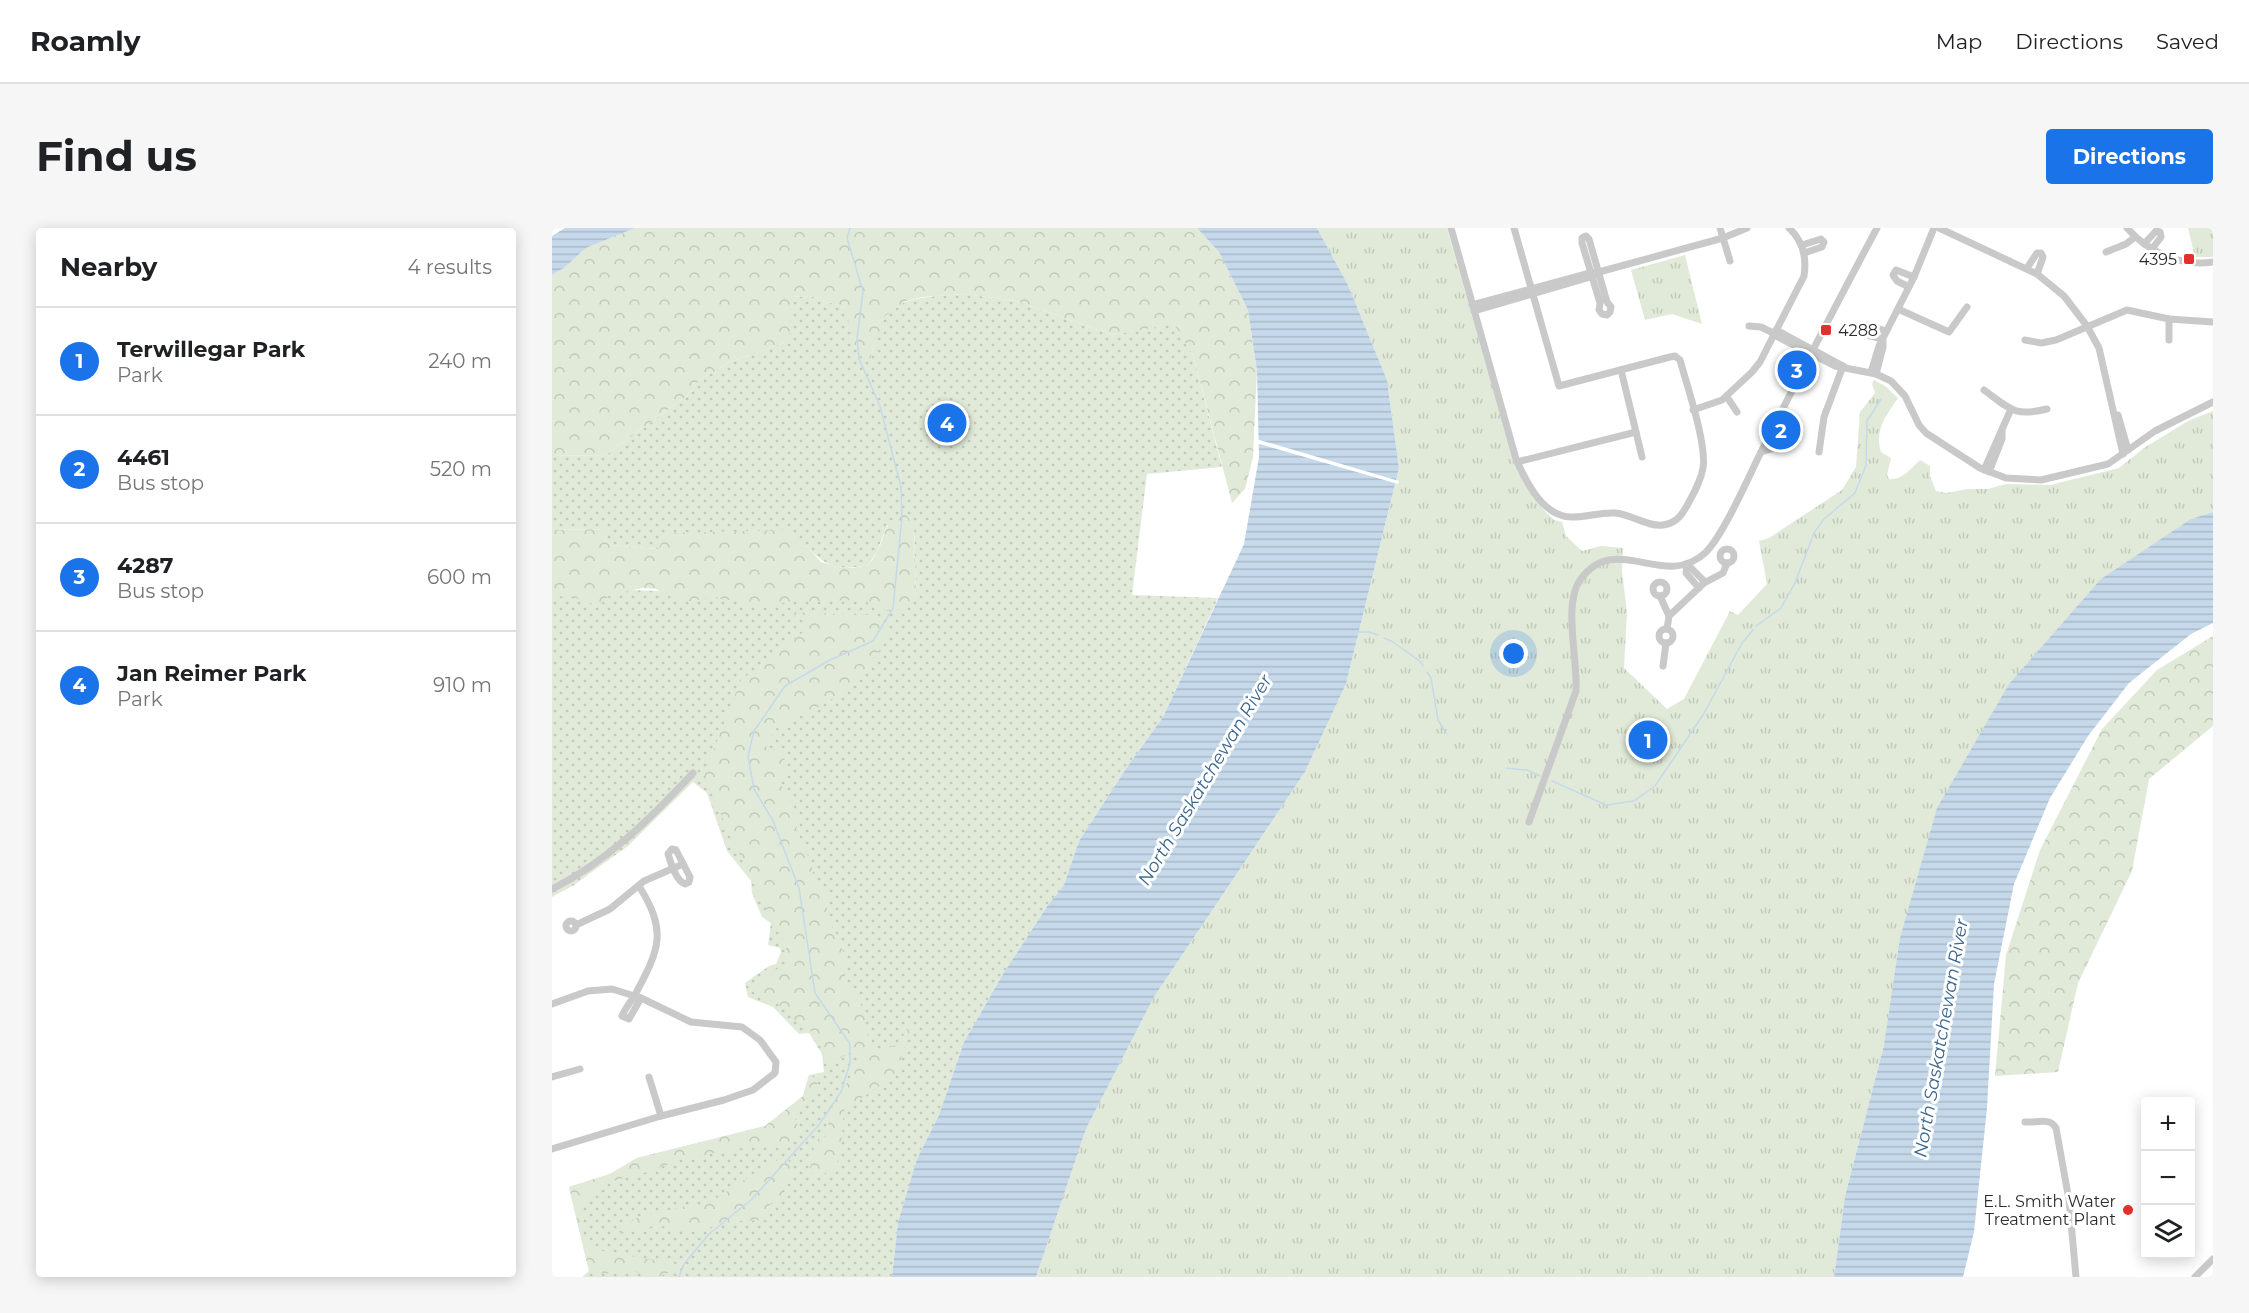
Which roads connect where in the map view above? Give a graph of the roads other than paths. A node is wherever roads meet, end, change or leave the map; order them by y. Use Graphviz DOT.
graph roads {
  1 [pos="1451,228"];
  2 [pos="1514,228"];
  3 [pos="1720,228"];
  4 [pos="1747,228"];
  5 [pos="1789,228"];
  6 [pos="1877,228"];
  7 [pos="1934,228"];
  8 [pos="1939,228"];
  9 [pos="2127,228"];
  10 [pos="2135,237"];
  11 [pos="1723,238"];
  12 [pos="2144,244"];
  13 [pos="1802,245"];
  14 [pos="2152,249"];
  15 [pos="2106,252"];
  16 [pos="1804,253"];
  17 [pos="1730,261"];
  18 [pos="2213,262"];
  19 [pos="2027,268"];
  20 [pos="1599,272"];
  21 [pos="2037,274"];
  22 [pos="1591,275"];
  23 [pos="1914,277"];
  24 [pos="1910,287"];
  25 [pos="1532,292"];
  26 [pos="1967,307"];
  27 [pos="1473,308"];
  28 [pos="1898,309"];
  29 [pos="2169,319"];
  30 [pos="2213,322"];
  31 [pos="2087,326"];
  32 [pos="1749,327"];
  33 [pos="1886,331"];
  34 [pos="1775,333"];
  35 [pos="1883,340"];
  36 [pos="2025,340"];
  37 [pos="2169,340"];
  38 [pos="1812,351"];
  39 [pos="1843,366"];
  40 [pos="1621,370"];
  41 [pos="1874,373"];
  42 [pos="1984,390"];
  43 [pos="1727,397"];
  44 [pos="2213,402"];
  45 [pos="2011,409"];
  46 [pos="2048,409"];
  47 [pos="1693,410"];
  48 [pos="1737,412"];
  49 [pos="1776,423"];
  50 [pos="1636,432"];
  51 [pos="1761,452"];
  52 [pos="2125,452"];
  53 [pos="1819,453"];
  54 [pos="1642,457"];
  55 [pos="1517,462"];
  56 [pos="1987,471"];
  57 [pos="1727,563"];
  58 [pos="1687,564"];
  59 [pos="1705,582"];
  60 [pos="1699,588"];
  61 [pos="1660,596"];
  62 [pos="1669,616"];
  63 [pos="1663,666"];
  64 [pos="693,773"];
  65 [pos="1529,822"];
  66 [pos="683,864"];
  67 [pos="673,868"];
  68 [pos="639,886"];
  69 [pos="552,889"];
  70 [pos="576,924"];
  71 [pos="638,997"];
  72 [pos="552,1004"];
  73 [pos="580,1069"];
  74 [pos="552,1077"];
  75 [pos="649,1077"];
  76 [pos="719,1092"];
  77 [pos="724,1100"];
  78 [pos="661,1116"];
  79 [pos="2025,1122"];
  80 [pos="552,1149"];
  81 [pos="2213,1259"];
  82 [pos="2076,1277"];
  83 [pos="2195,1277"];
  1 -- 27 [label="street"];
  2 -- 25 [label="street"];
  3 -- 11 [label="street"];
  4 -- 11 [label="street"];
  5 -- 13 [label="street"];
  6 -- 38 [label="street"];
  7 -- 23 [label="street"];
  8 -- 19 [label="street"];
  9 -- 10 [label="street"];
  10 -- 12 [label="street"];
  10 -- 15 [label="street"];
  11 -- 17 [label="street"];
  11 -- 20 [label="street"];
  12 -- 14 [label="street"];
  12 -- 14 [label="street"];
  13 -- 16 [label="street"];
  13 -- 16 [label="street"];
  14 -- 18 [label="street"];
  16 -- 34 [label="street"];
  19 -- 21 [label="street"];
  19 -- 21 [label="street"];
  20 -- 22 [label="street"];
  20 -- 22 [label="street"];
  20 -- 22 [label="street"];
  21 -- 31 [label="street"];
  22 -- 25 [label="street"];
  23 -- 24 [label="street"];
  23 -- 24 [label="street"];
  24 -- 28 [label="street"];
  25 -- 27 [label="street"];
  25 -- 40 [label="street"];
  26 -- 28 [label="street"];
  27 -- 55 [label="street"];
  28 -- 33 [label="street"];
  29 -- 30 [label="street"];
  29 -- 31 [label="street"];
  29 -- 37 [label="street"];
  31 -- 36 [label="street"];
  31 -- 52 [label="street"];
  32 -- 34 [label="street"];
  33 -- 35 [label="street"];
  33 -- 35 [label="street"];
  34 -- 38 [label="street"];
  34 -- 43 [label="street"];
  35 -- 41 [label="street"];
  38 -- 39 [label="street"];
  38 -- 49 [label="street"];
  39 -- 41 [label="street"];
  39 -- 53 [label="street"];
  40 -- 47 [label="street"];
  40 -- 50 [label="street"];
  41 -- 56 [label="street"];
  42 -- 45 [label="street"];
  43 -- 47 [label="street"];
  43 -- 48 [label="street"];
  44 -- 52 [label="street"];
  45 -- 46 [label="street"];
  45 -- 56 [label="street"];
  47 -- 55 [label="street"];
  49 -- 51 [label="street"];
  49 -- 51 [label="street"];
  50 -- 54 [label="street"];
  50 -- 55 [label="street"];
  51 -- 58 [label="street"];
  52 -- 56 [label="street"];
  57 -- 59 [label="street"];
  58 -- 59 [label="street"];
  58 -- 60 [label="street"];
  58 -- 65 [label="street"];
  59 -- 60 [label="street"];
  60 -- 62 [label="street"];
  61 -- 62 [label="street"];
  62 -- 63 [label="street"];
  64 -- 69 [label="street"];
  66 -- 67 [label="street"];
  66 -- 67 [label="street"];
  66 -- 67 [label="street"];
  67 -- 68 [label="street"];
  68 -- 70 [label="street"];
  68 -- 71 [label="street"];
  71 -- 72 [label="street"];
  71 -- 77 [label="street"];
  73 -- 74 [label="street"];
  75 -- 78 [label="street"];
  76 -- 77 [label="street"];
  77 -- 78 [label="street"];
  78 -- 80 [label="street"];
  79 -- 82 [label="street"];
  81 -- 83 [label="street"];
}
